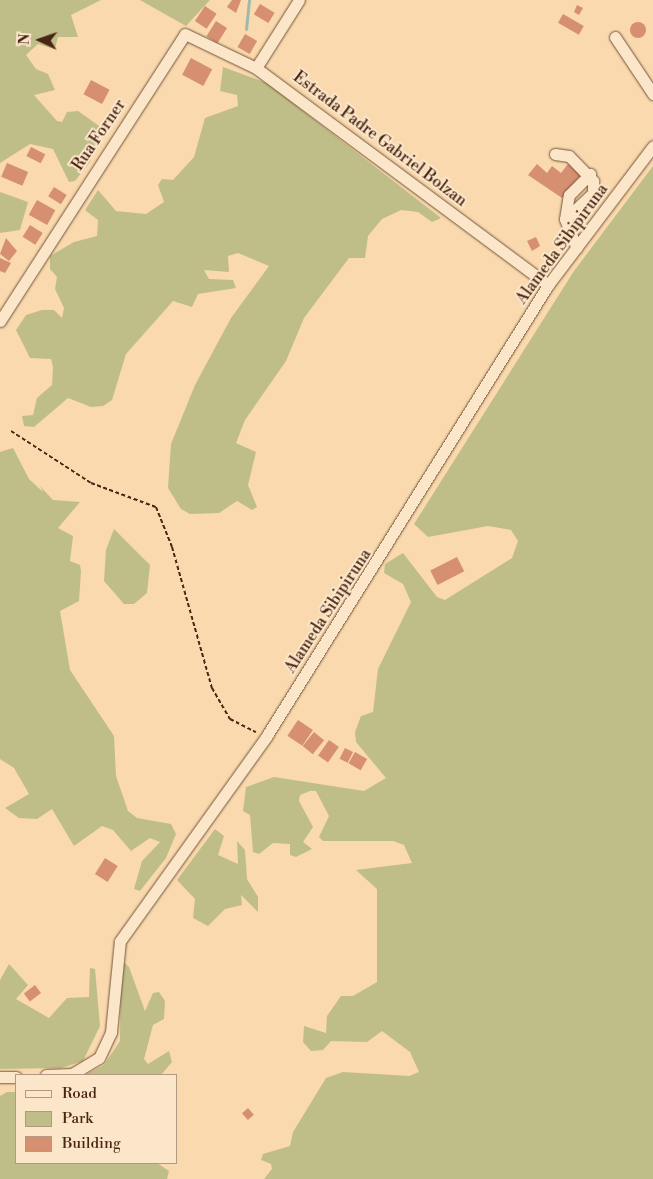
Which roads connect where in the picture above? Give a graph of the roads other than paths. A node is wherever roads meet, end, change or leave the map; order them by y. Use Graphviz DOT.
graph roads {
  1 [pos="299,0"];
  2 [pos="615,37"];
  3 [pos="256,68"];
  4 [pos="653,94"];
  5 [pos="653,146"];
  6 [pos="555,154"];
  7 [pos="577,248"];
  8 [pos="548,285"];
  9 [pos="0,321"];
  10 [pos="72,1074"];
  11 [pos="0,1077"];
  12 [pos="15,1077"];
  1 -- 3 [label="street"];
  2 -- 4 [label="street"];
  3 -- 8 [label="street, Estrada Padre Gabriel Bolzan"];
  3 -- 9 [label="street, Rua Forner"];
  5 -- 7 [label="street, Alameda Sibipiruna"];
  6 -- 7 [label="street"];
  7 -- 8 [label="street, Alameda Sibipiruna"];
  8 -- 10 [label="street, Alameda Sibipiruna"];
  11 -- 12 [label="street"];
}
